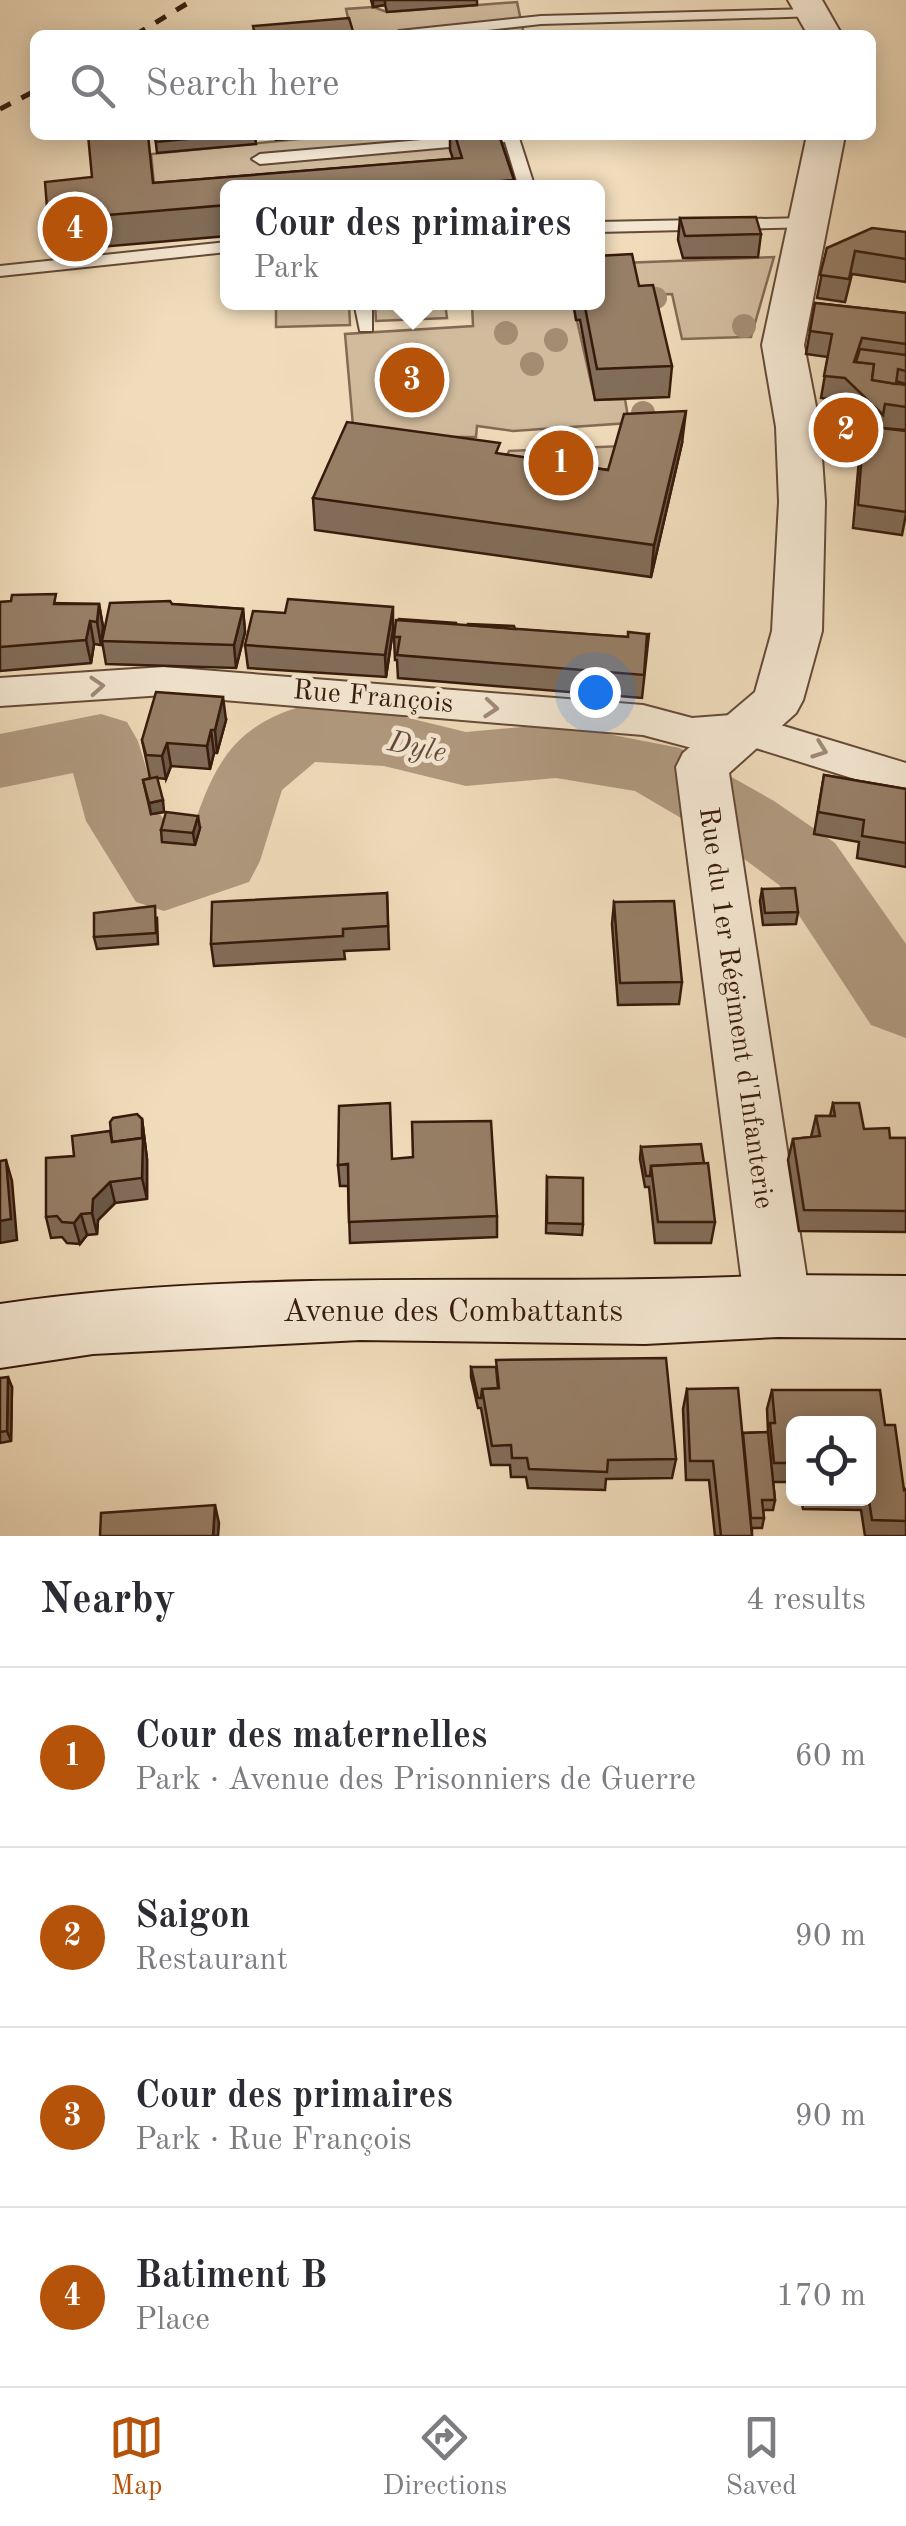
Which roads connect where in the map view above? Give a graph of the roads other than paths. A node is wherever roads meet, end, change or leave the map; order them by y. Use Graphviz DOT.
graph roads {
  1 [pos="815,16"];
  2 [pos="446,30"];
  3 [pos="422,140"];
  4 [pos="512,140"];
  5 [pos="825,140"];
  6 [pos="260,159"];
  7 [pos="524,180"];
  8 [pos="809,223"];
  9 [pos="605,227"];
  10 [pos="220,248"];
  11 [pos="0,271"];
  12 [pos="364,310"];
  13 [pos="366,327"];
  14 [pos="0,692"];
  15 [pos="744,729"];
  16 [pos="906,778"];
  17 [pos="778,1306"];
  18 [pos="906,1308"];
  19 [pos="0,1336"];
  1 -- 2 [label="lane"];
  3 -- 6 [label="lane"];
  4 -- 7 [label="lane"];
  5 -- 8 [label="street, Rue du 1er Régiment d'Infanterie"];
  8 -- 9 [label="lane"];
  8 -- 15 [label="street, Rue du 1er Régiment d'Infanterie"];
  10 -- 11 [label="lane"];
  12 -- 13 [label="lane"];
  14 -- 15 [label="street, Rue François, one-way"];
  15 -- 16 [label="street, one-way"];
  15 -- 17 [label="street, Rue du 1er Régiment d'Infanterie"];
  17 -- 18 [label="main road, Avenue des Combattants"];
  17 -- 19 [label="main road, Avenue des Combattants"];
}
